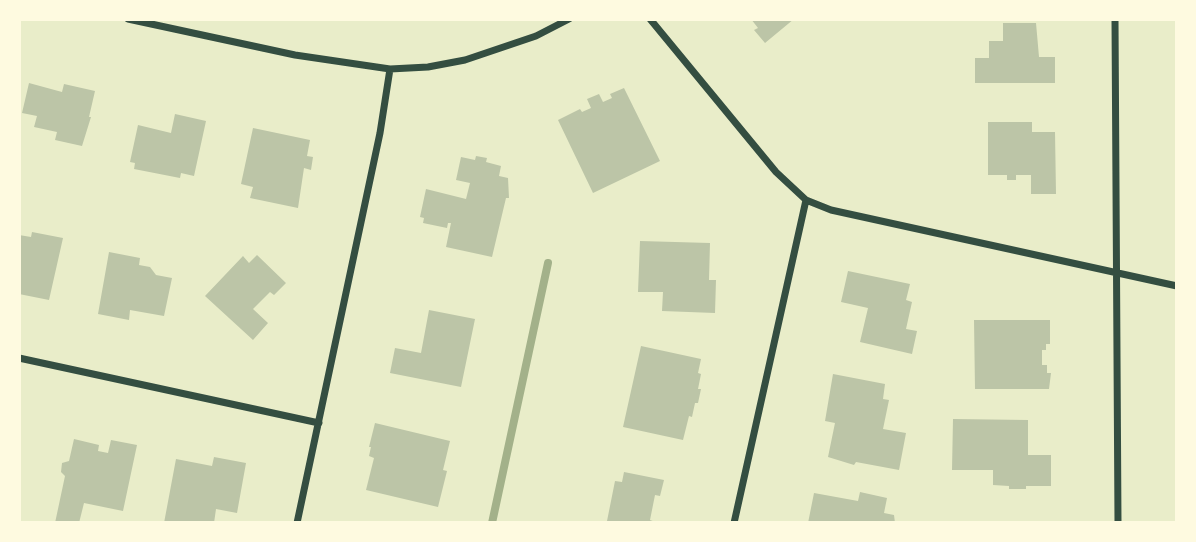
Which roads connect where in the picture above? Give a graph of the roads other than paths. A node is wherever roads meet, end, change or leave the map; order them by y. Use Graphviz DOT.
graph roads {
  1 [pos="128,19"];
  2 [pos="569,19"];
  3 [pos="650,19"];
  4 [pos="1115,19"];
  5 [pos="390,69"];
  6 [pos="806,200"];
  7 [pos="1118,274"];
  8 [pos="1177,286"];
  9 [pos="19,358"];
  10 [pos="319,423"];
  11 [pos="297,523"];
  12 [pos="734,523"];
  13 [pos="1118,523"];
  1 -- 5 [label="street"];
  2 -- 5 [label="street"];
  3 -- 6 [label="street"];
  4 -- 7 [label="street"];
  5 -- 10 [label="street"];
  6 -- 7 [label="street"];
  6 -- 12 [label="street"];
  7 -- 8 [label="street"];
  7 -- 13 [label="street"];
  9 -- 10 [label="street"];
  10 -- 11 [label="street"];
}
